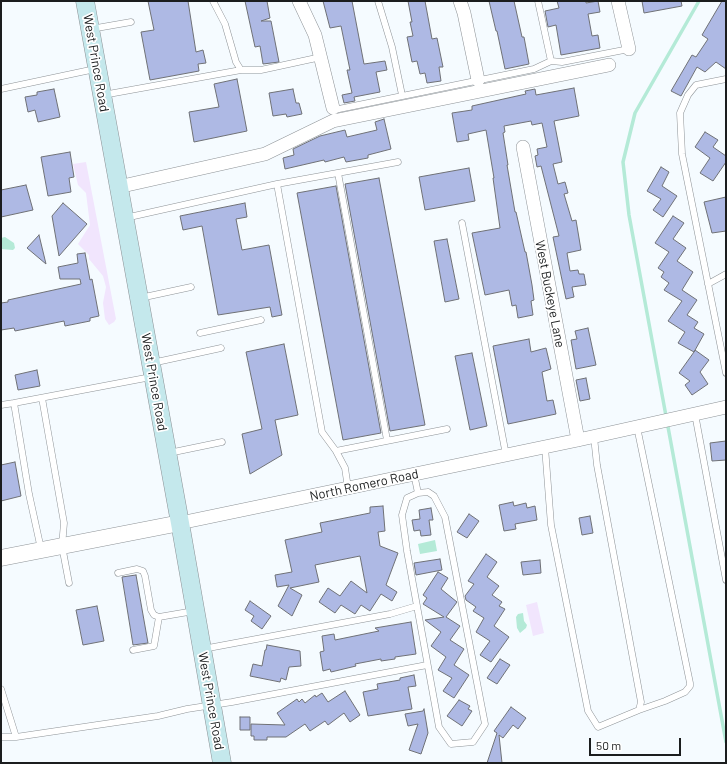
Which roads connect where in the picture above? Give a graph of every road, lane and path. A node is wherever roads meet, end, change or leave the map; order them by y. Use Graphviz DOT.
graph roads {
  1 [pos="85,1"];
  2 [pos="213,1"];
  3 [pos="300,1"];
  4 [pos="378,1"];
  5 [pos="460,1"];
  6 [pos="538,1"];
  7 [pos="618,1"];
  8 [pos="131,22"];
  9 [pos="90,29"];
  10 [pos="629,50"];
  11 [pos="321,57"];
  12 [pos="550,61"];
  13 [pos="609,65"];
  14 [pos="97,69"];
  15 [pos="241,70"];
  16 [pos="726,79"];
  17 [pos="478,80"];
  18 [pos="1,89"];
  19 [pos="402,95"];
  20 [pos="102,96"];
  21 [pos="333,108"];
  22 [pos="523,147"];
  23 [pos="398,162"];
  24 [pos="338,173"];
  25 [pos="277,184"];
  26 [pos="118,187"];
  27 [pos="124,218"];
  28 [pos="462,223"];
  29 [pos="726,274"];
  30 [pos="708,284"];
  31 [pos="191,287"];
  32 [pos="138,298"];
  33 [pos="261,320"];
  34 [pos="200,333"];
  35 [pos="221,348"];
  36 [pos="152,370"];
  37 [pos="726,373"];
  38 [pos="42,398"];
  39 [pos="14,403"];
  40 [pos="1,405"];
  41 [pos="726,407"];
  42 [pos="690,415"];
  43 [pos="641,426"];
  44 [pos="446,428"];
  45 [pos="594,437"];
  46 [pos="387,440"];
  47 [pos="578,440"];
  48 [pos="222,442"];
  49 [pos="545,447"];
  50 [pos="336,450"];
  51 [pos="167,453"];
  52 [pos="506,455"];
  53 [pos="414,474"];
  54 [pos="348,488"];
  55 [pos="418,493"];
  56 [pos="180,523"];
  57 [pos="62,546"];
  58 [pos="41,550"];
  59 [pos="1,558"];
  60 [pos="118,573"];
  61 [pos="726,580"];
  62 [pos="69,583"];
  63 [pos="417,606"];
  64 [pos="195,610"];
  65 [pos="159,617"];
  66 [pos="202,649"];
  67 [pos="133,650"];
  68 [pos="427,665"];
  69 [pos="1,689"];
  70 [pos="212,705"];
  71 [pos="639,710"];
  72 [pos="1,737"];
  73 [pos="16,737"];
  74 [pos="222,763"];
  1 -- 9 [label="main road, West Prince Road"];
  2 -- 15 [label="lane"];
  3 -- 11 [label="street"];
  4 -- 19 [label="lane"];
  5 -- 17 [label="street"];
  6 -- 12 [label="lane"];
  7 -- 10 [label="street"];
  8 -- 9 [label="lane"];
  9 -- 14 [label="main road, West Prince Road"];
  10 -- 12 [label="lane"];
  11 -- 15 [label="lane"];
  11 -- 21 [label="street"];
  12 -- 17 [label="lane"];
  13 -- 26 [label="street"];
  14 -- 18 [label="lane"];
  14 -- 20 [label="main road, West Prince Road"];
  15 -- 20 [label="lane"];
  16 -- 30 [label="lane"];
  17 -- 19 [label="lane"];
  19 -- 21 [label="lane"];
  20 -- 26 [label="main road, West Prince Road"];
  22 -- 47 [label="street, West Buckeye Lane"];
  23 -- 24 [label="lane"];
  24 -- 25 [label="lane"];
  24 -- 46 [label="lane"];
  25 -- 27 [label="lane"];
  25 -- 50 [label="lane"];
  26 -- 27 [label="main road, West Prince Road"];
  27 -- 32 [label="main road, West Prince Road"];
  28 -- 52 [label="lane"];
  29 -- 30 [label="lane"];
  30 -- 37 [label="lane"];
  31 -- 32 [label="lane"];
  32 -- 36 [label="main road, West Prince Road"];
  33 -- 34 [label="lane"];
  35 -- 36 [label="lane"];
  36 -- 38 [label="lane"];
  36 -- 51 [label="main road, West Prince Road"];
  38 -- 39 [label="lane"];
  38 -- 57 [label="lane"];
  39 -- 40 [label="lane"];
  39 -- 58 [label="lane"];
  41 -- 42 [label="street, North Romero Road"];
  42 -- 43 [label="street, North Romero Road"];
  42 -- 61 [label="lane"];
  43 -- 45 [label="street, North Romero Road"];
  43 -- 71 [label="lane"];
  44 -- 46 [label="lane"];
  45 -- 47 [label="street, North Romero Road"];
  45 -- 71 [label="lane"];
  46 -- 50 [label="lane"];
  47 -- 49 [label="street, North Romero Road"];
  48 -- 51 [label="lane"];
  49 -- 52 [label="street, North Romero Road"];
  49 -- 71 [label="lane"];
  50 -- 54 [label="lane"];
  51 -- 56 [label="main road, West Prince Road"];
  52 -- 53 [label="street, North Romero Road"];
  53 -- 54 [label="street, North Romero Road"];
  53 -- 55 [label="lane"];
  54 -- 56 [label="street, North Romero Road"];
  55 -- 63 [label="lane"];
  55 -- 68 [label="lane"];
  56 -- 57 [label="street, North Romero Road"];
  56 -- 64 [label="main road, West Prince Road"];
  57 -- 58 [label="street, North Romero Road"];
  57 -- 62 [label="lane"];
  58 -- 59 [label="street, North Romero Road"];
  60 -- 65 [label="lane"];
  63 -- 66 [label="lane"];
  63 -- 68 [label="lane"];
  64 -- 65 [label="lane"];
  64 -- 66 [label="main road, West Prince Road"];
  65 -- 67 [label="lane"];
  66 -- 70 [label="main road, West Prince Road"];
  68 -- 70 [label="lane"];
  69 -- 73 [label="lane"];
  70 -- 73 [label="lane"];
  70 -- 74 [label="main road, West Prince Road"];
  72 -- 73 [label="lane"];
}
